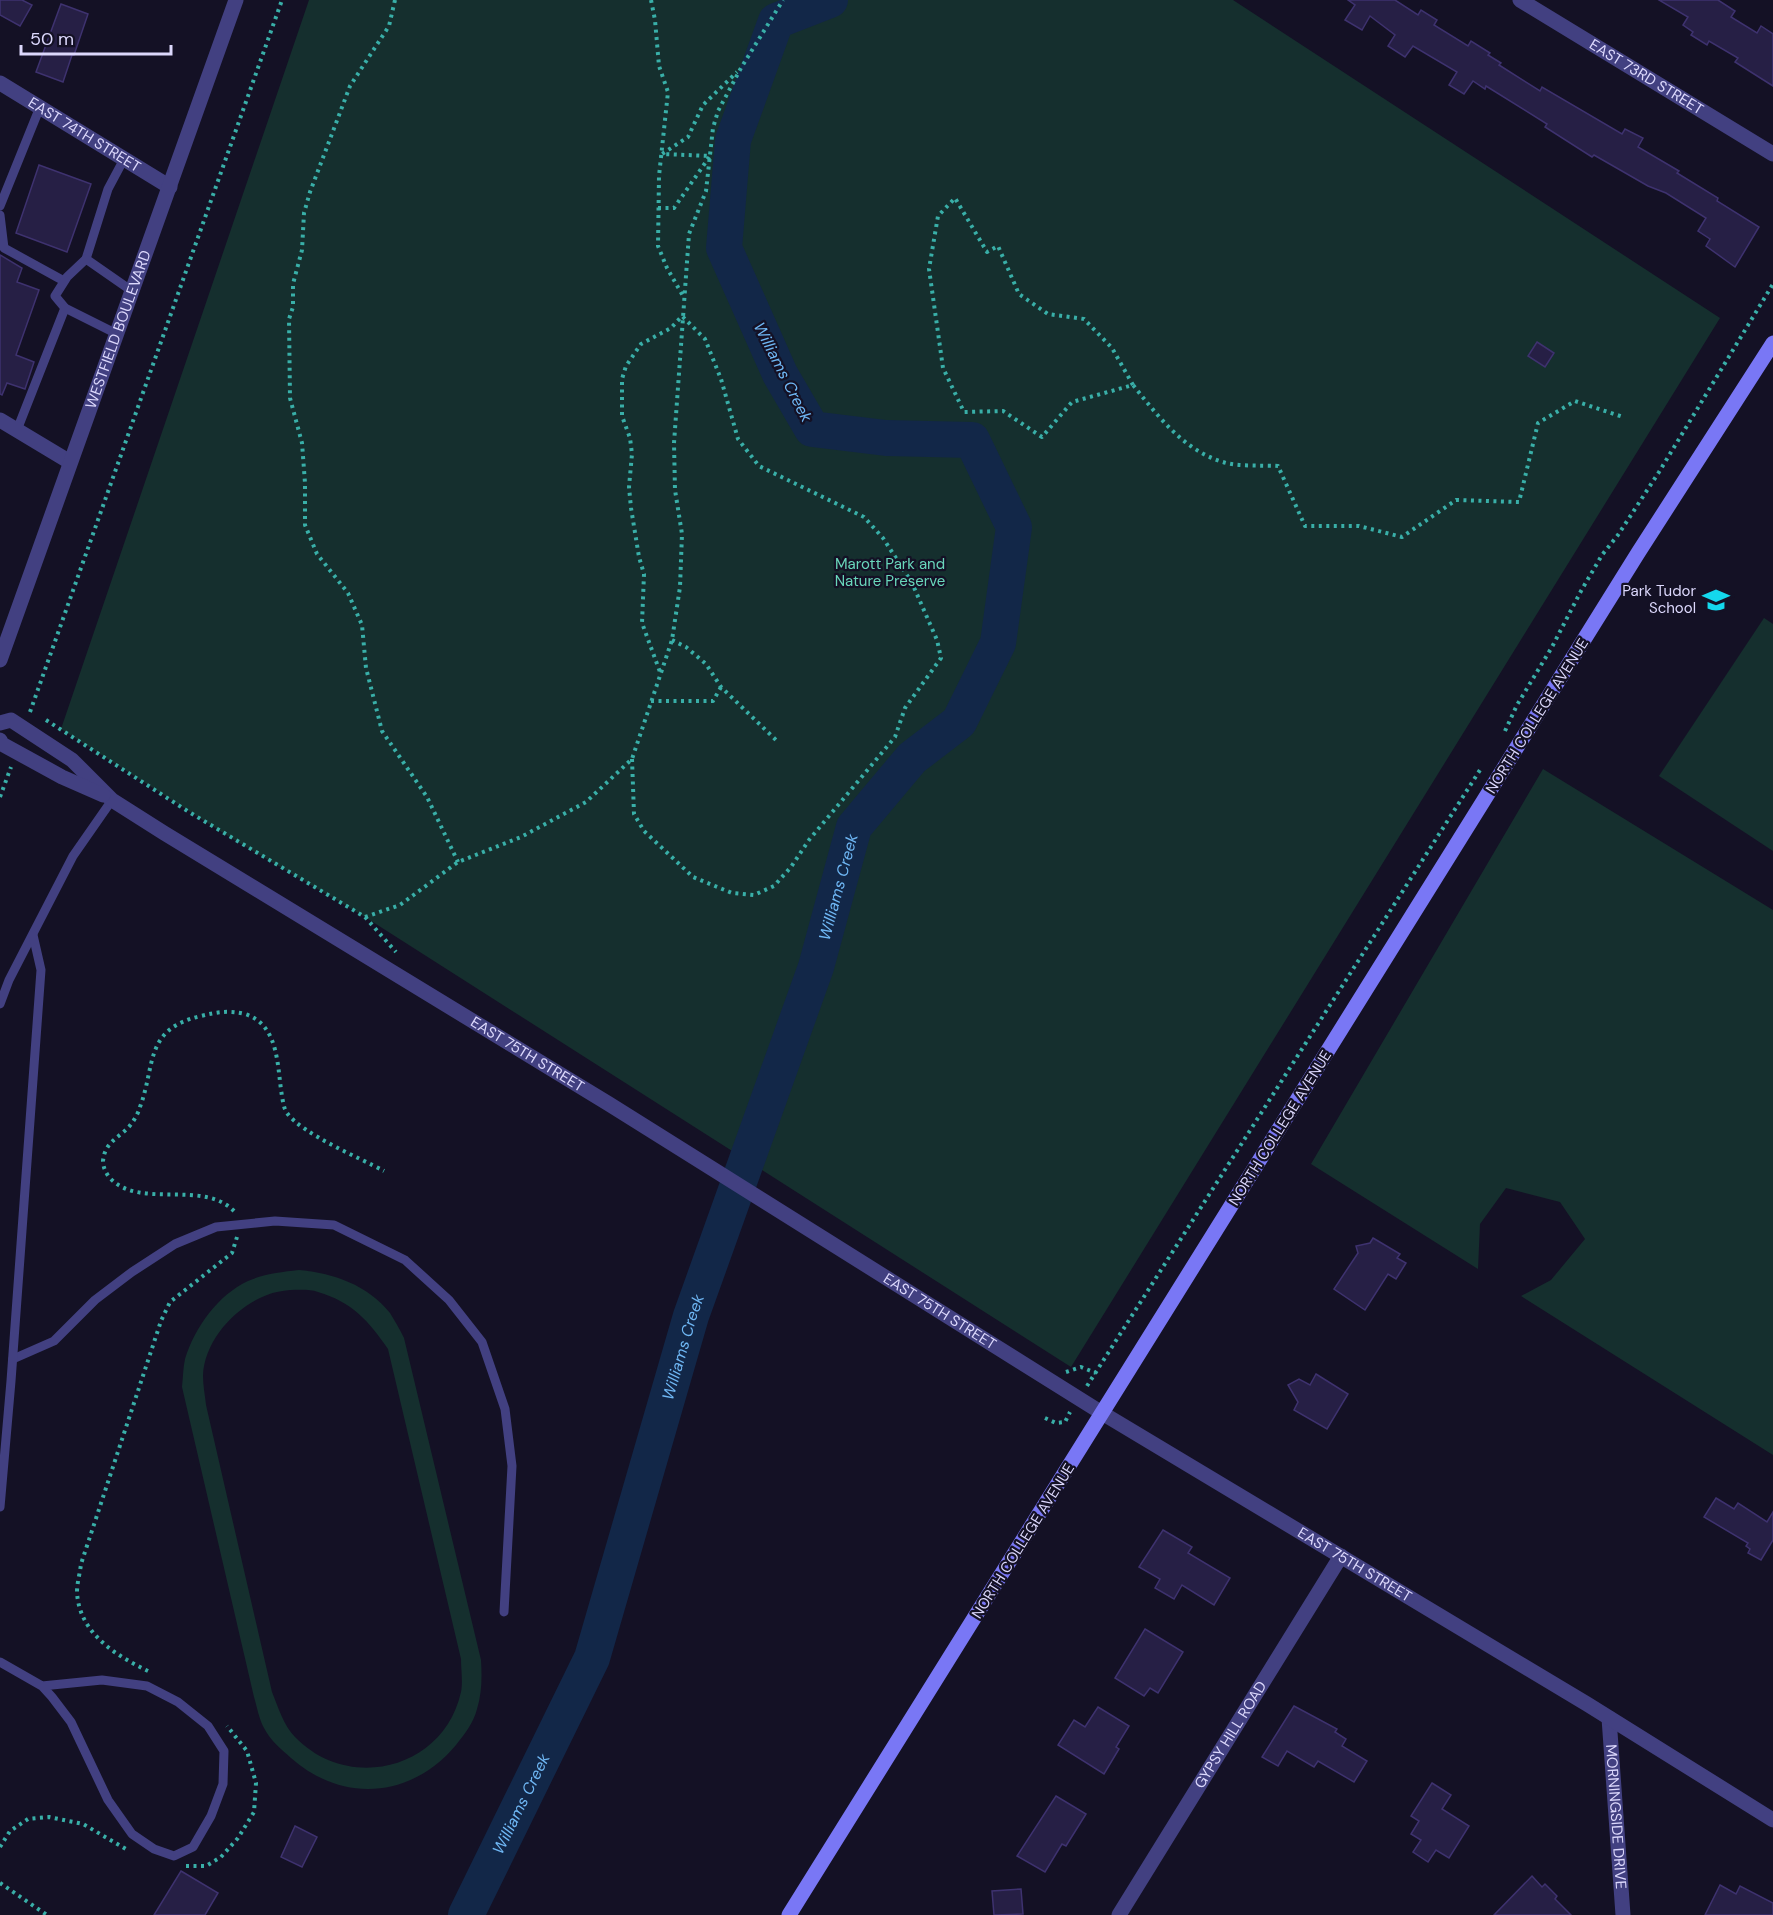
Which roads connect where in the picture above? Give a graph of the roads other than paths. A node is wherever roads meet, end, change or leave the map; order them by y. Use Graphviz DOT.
graph roads {
  1 [pos="236,0"];
  2 [pos="1520,0"];
  3 [pos="0,83"];
  4 [pos="40,107"];
  5 [pos="1773,154"];
  6 [pos="124,159"];
  7 [pos="170,186"];
  8 [pos="0,206"];
  9 [pos="0,215"];
  10 [pos="1,226"];
  11 [pos="86,260"];
  12 [pos="64,281"];
  13 [pos="132,291"];
  14 [pos="65,308"];
  15 [pos="117,334"];
  16 [pos="1773,343"];
  17 [pos="0,420"];
  18 [pos="17,430"];
  19 [pos="70,462"];
  20 [pos="0,660"];
  21 [pos="0,723"];
  22 [pos="0,740"];
  23 [pos="111,799"];
  24 [pos="33,934"];
  25 [pos="0,1004"];
  26 [pos="13,1359"];
  27 [pos="1102,1413"];
  28 [pos="0,1508"];
  29 [pos="1341,1556"];
  30 [pos="504,1612"];
  31 [pos="0,1662"];
  32 [pos="42,1686"];
  33 [pos="1609,1718"];
  34 [pos="1773,1820"];
  35 [pos="789,1915"];
  36 [pos="1119,1915"];
  37 [pos="1623,1915"];
  1 -- 7 [label="street, WESTFIELD BOULEVARD"];
  2 -- 5 [label="street, EAST 73RD STREET"];
  3 -- 4 [label="street, EAST 74TH STREET"];
  4 -- 6 [label="street, EAST 74TH STREET"];
  4 -- 8 [label="lane"];
  6 -- 7 [label="street, EAST 74TH STREET"];
  6 -- 11 [label="lane"];
  7 -- 13 [label="street, WESTFIELD BOULEVARD"];
  9 -- 10 [label="lane"];
  10 -- 12 [label="lane"];
  11 -- 12 [label="lane"];
  11 -- 13 [label="lane"];
  12 -- 14 [label="lane"];
  13 -- 15 [label="street, WESTFIELD BOULEVARD"];
  14 -- 15 [label="lane"];
  14 -- 18 [label="lane"];
  15 -- 19 [label="street, WESTFIELD BOULEVARD"];
  16 -- 27 [label="main road, NORTH COLLEGE AVENUE"];
  17 -- 18 [label="street"];
  18 -- 19 [label="street"];
  19 -- 20 [label="street, WESTFIELD BOULEVARD"];
  21 -- 23 [label="street, EAST 75TH STREET"];
  22 -- 23 [label="street, EAST 75TH STREET"];
  23 -- 24 [label="lane"];
  23 -- 27 [label="street, EAST 75TH STREET"];
  24 -- 25 [label="lane"];
  24 -- 26 [label="lane"];
  26 -- 28 [label="lane"];
  26 -- 30 [label="lane"];
  27 -- 29 [label="street, EAST 75TH STREET"];
  27 -- 35 [label="main road, NORTH COLLEGE AVENUE"];
  29 -- 33 [label="street, EAST 75TH STREET"];
  29 -- 36 [label="street, GYPSY HILL ROAD"];
  31 -- 32 [label="lane"];
  32 -- 32 [label="lane"];
  33 -- 34 [label="street, EAST 75TH STREET"];
  33 -- 37 [label="street, MORNINGSIDE DRIVE"];
}
